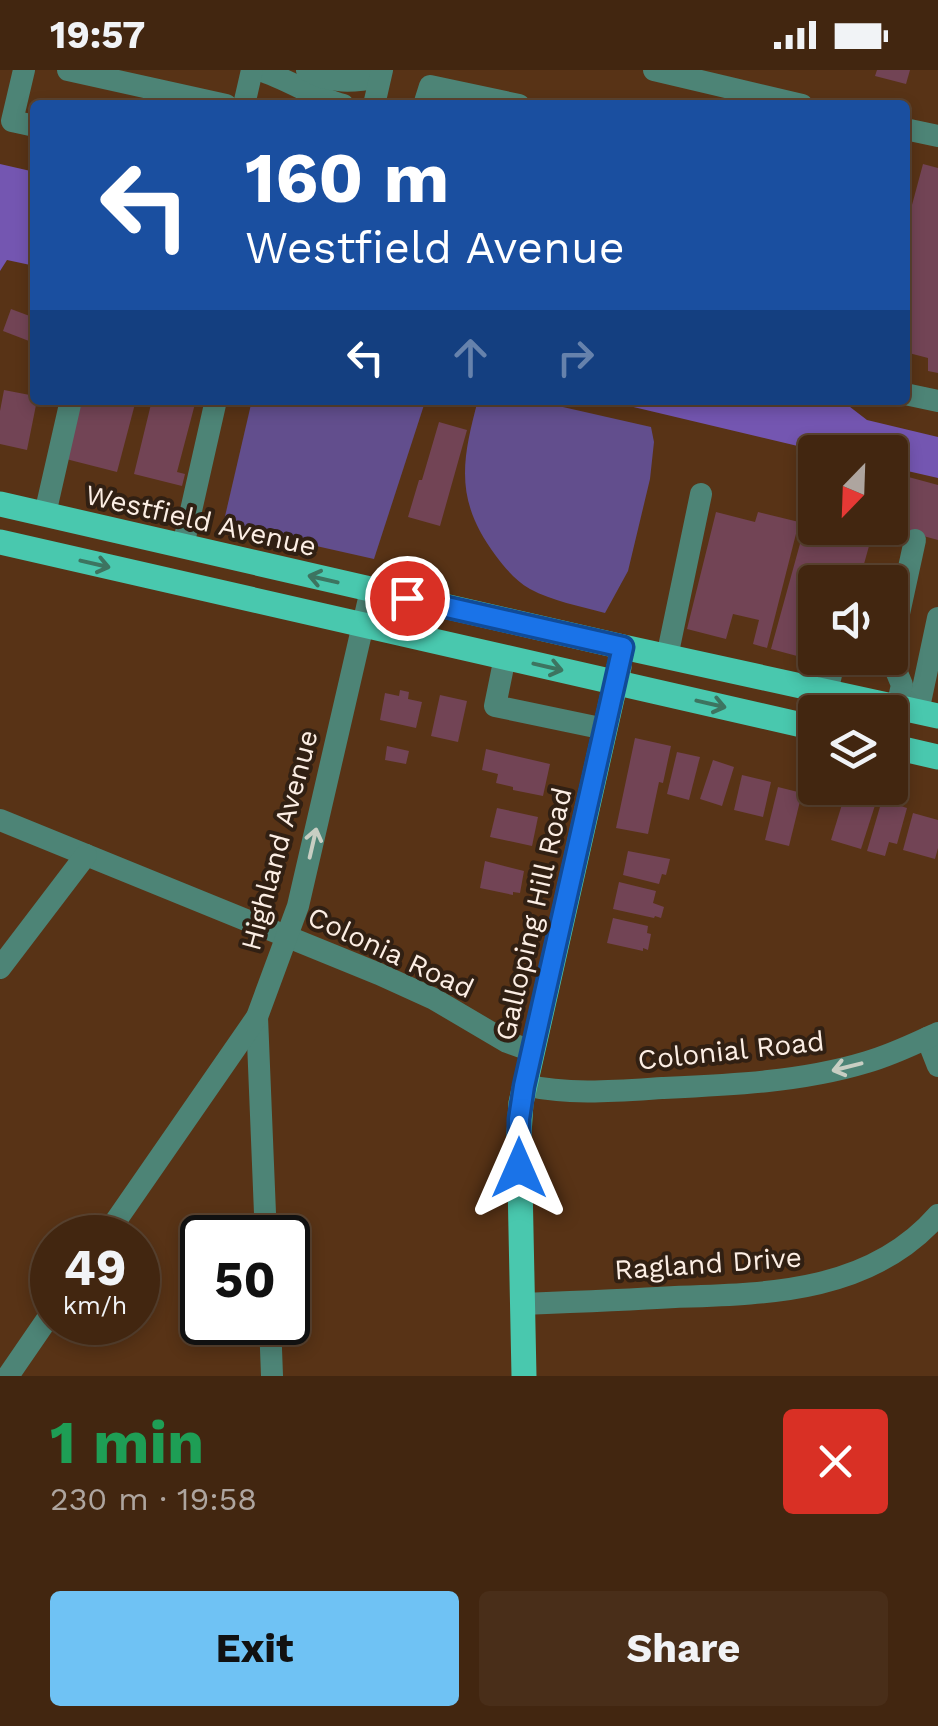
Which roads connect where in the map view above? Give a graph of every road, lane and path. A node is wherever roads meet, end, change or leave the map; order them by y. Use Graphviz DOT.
graph roads {
  1 [pos="24,70"];
  2 [pos="68,70"];
  3 [pos="255,70"];
  4 [pos="307,70"];
  5 [pos="654,70"];
  6 [pos="381,73"];
  7 [pos="203,100"];
  8 [pos="246,100"];
  9 [pos="326,100"];
  10 [pos="375,100"];
  11 [pos="426,100"];
  12 [pos="496,100"];
  13 [pos="781,100"];
  14 [pos="30,125"];
  15 [pos="910,130"];
  16 [pos="938,136"];
  17 [pos="910,395"];
  18 [pos="938,401"];
  19 [pos="70,405"];
  20 [pos="215,405"];
  21 [pos="701,494"];
  22 [pos="0,504"];
  23 [pos="45,514"];
  24 [pos="915,540"];
  25 [pos="0,542"];
  26 [pos="183,546"];
  27 [pos="907,565"];
  28 [pos="371,590"];
  29 [pos="938,618"];
  30 [pos="363,625"];
  31 [pos="623,647"];
  32 [pos="667,656"];
  33 [pos="506,658"];
  34 [pos="831,675"];
  35 [pos="898,675"];
  36 [pos="932,677"];
  37 [pos="616,682"];
  38 [pos="827,692"];
  39 [pos="918,712"];
  40 [pos="798,724"];
  41 [pos="605,729"];
  42 [pos="908,750"];
  43 [pos="938,757"];
  44 [pos="0,820"];
  45 [pos="86,855"];
  46 [pos="288,938"];
  47 [pos="0,968"];
  48 [pos="257,1017"];
  49 [pos="932,1036"];
  50 [pos="532,1051"];
  51 [pos="938,1066"];
  52 [pos="524,1086"];
  53 [pos="938,1214"];
  54 [pos="120,1215"];
  55 [pos="265,1215"];
  56 [pos="522,1304"];
  57 [pos="30,1344"];
  58 [pos="271,1345"];
  59 [pos="8,1376"];
  60 [pos="272,1376"];
  61 [pos="524,1376"];
  1 -- 14 [label="street"];
  2 -- 7 [label="street"];
  3 -- 8 [label="street"];
  3 -- 9 [label="street"];
  4 -- 6 [label="street"];
  5 -- 13 [label="street"];
  6 -- 10 [label="street"];
  11 -- 12 [label="street"];
  15 -- 16 [label="street"];
  17 -- 18 [label="street"];
  19 -- 23 [label="street"];
  20 -- 26 [label="street"];
  21 -- 32 [label="street"];
  22 -- 23 [label="main road, Westfield Avenue"];
  23 -- 26 [label="main road, Westfield Avenue"];
  24 -- 27 [label="street"];
  25 -- 30 [label="main road, one-way"];
  28 -- 26 [label="main road, Westfield Avenue, one-way"];
  28 -- 30 [label="street, Highland Avenue"];
  28 -- 31 [label="main road, Westfield Avenue"];
  29 -- 36 [label="street"];
  30 -- 33 [label="main road"];
  46 -- 30 [label="street, Highland Avenue, one-way"];
  31 -- 32 [label="main road, Westfield Avenue"];
  31 -- 37 [label="main road, Galloping Hill Road"];
  32 -- 38 [label="main road, Westfield Avenue"];
  33 -- 37 [label="main road, one-way"];
  33 -- 41 [label="street"];
  34 -- 38 [label="street"];
  35 -- 39 [label="street"];
  36 -- 39 [label="street"];
  37 -- 40 [label="main road, one-way"];
  37 -- 41 [label="main road, Galloping Hill Road"];
  38 -- 39 [label="main road, Westfield Avenue"];
  41 -- 50 [label="main road, Galloping Hill Road"];
  42 -- 43 [label="main road"];
  44 -- 45 [label="street, Colonia Road"];
  45 -- 46 [label="street, Colonia Road"];
  45 -- 47 [label="street"];
  46 -- 48 [label="street, Highland Avenue"];
  46 -- 50 [label="street, Colonia Road"];
  48 -- 54 [label="street, Highland Avenue"];
  48 -- 55 [label="street"];
  49 -- 51 [label="street"];
  49 -- 52 [label="street, Colonial Road, one-way"];
  50 -- 52 [label="main road, Galloping Hill Road"];
  52 -- 56 [label="main road, Galloping Hill Road"];
  53 -- 56 [label="street, Ragland Drive"];
  56 -- 61 [label="main road, Galloping Hill Road"];
  57 -- 59 [label="street"];
  58 -- 60 [label="street"];
}
